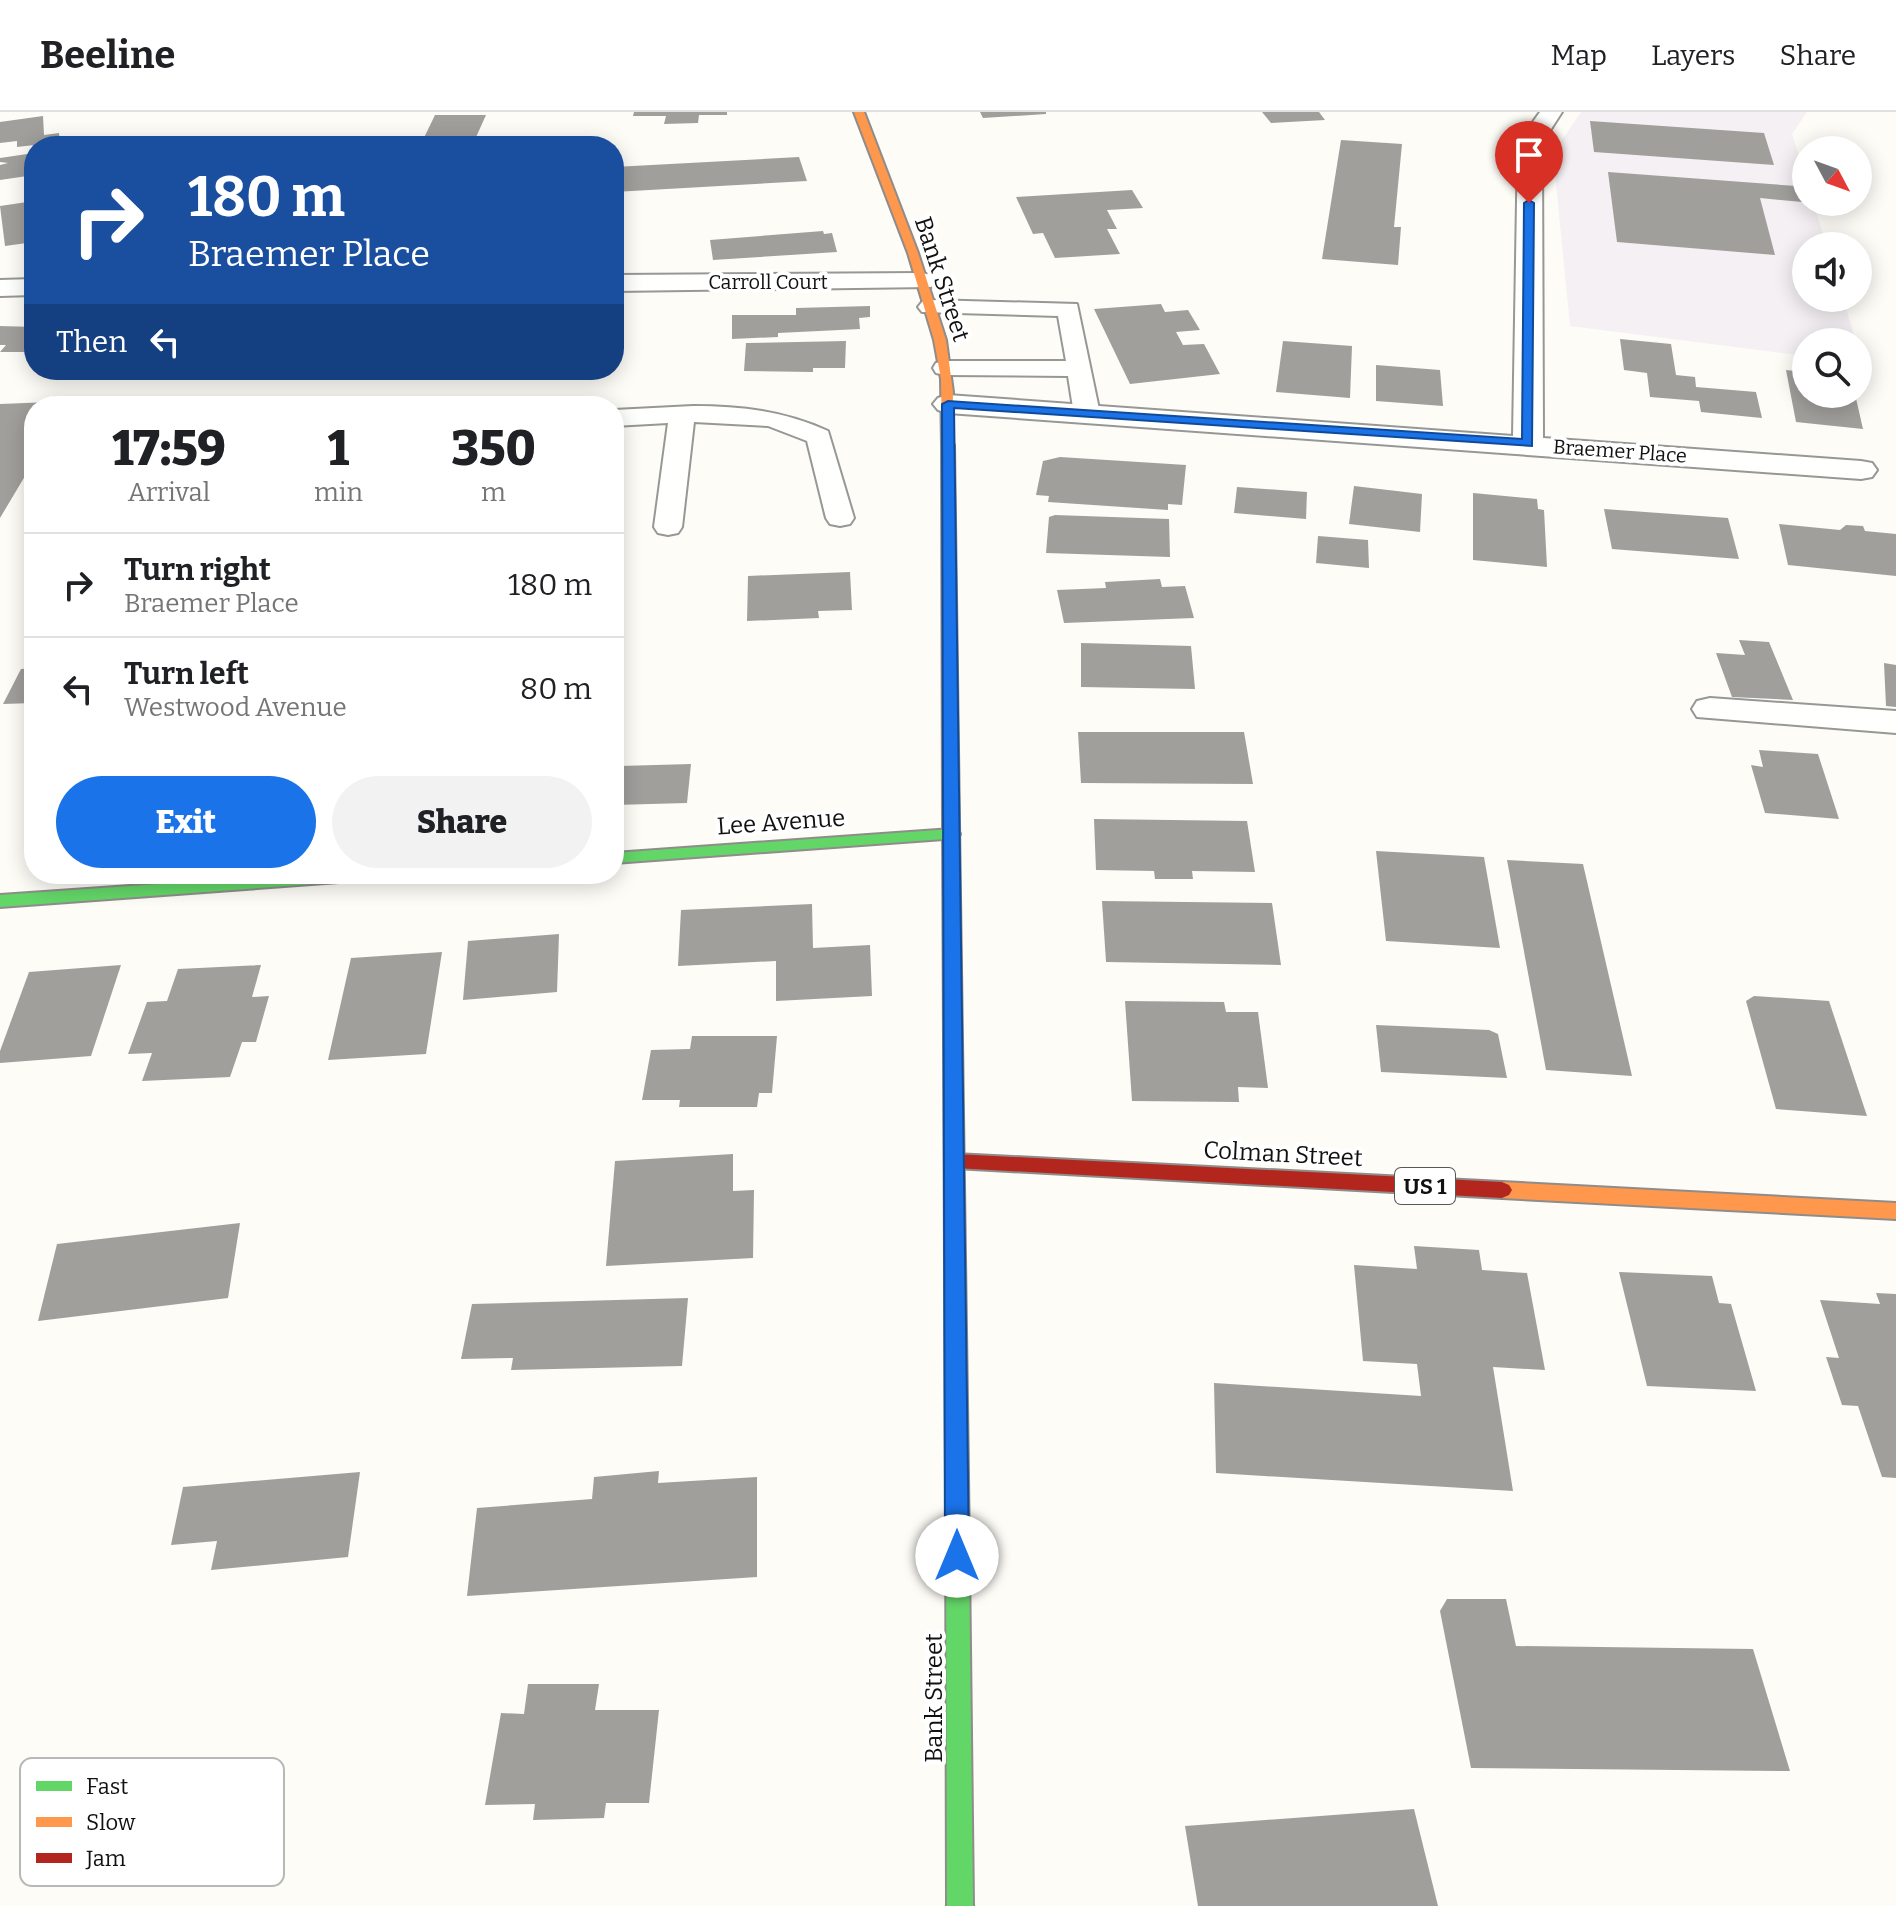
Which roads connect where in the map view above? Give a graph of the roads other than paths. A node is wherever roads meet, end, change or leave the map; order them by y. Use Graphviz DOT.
graph roads {
  1 [pos="859,112"];
  2 [pos="1551,112"];
  3 [pos="922,281"];
  4 [pos="624,283"];
  5 [pos="24,287"];
  6 [pos="0,288"];
  7 [pos="930,307"];
  8 [pos="945,368"];
  9 [pos="1080,369"];
  10 [pos="948,404"];
  11 [pos="1087,414"];
  12 [pos="682,416"];
  13 [pos="624,418"];
  14 [pos="1528,444"];
  15 [pos="1861,470"];
  16 [pos="840,518"];
  17 [pos="668,527"];
  18 [pos="1710,709"];
  19 [pos="1896,722"];
  20 [pos="952,834"];
  21 [pos="624,857"];
  22 [pos="239,884"];
  23 [pos="0,901"];
  24 [pos="955,1161"];
  25 [pos="1896,1211"];
  26 [pos="960,1906"];
  1 -- 3 [label="main road, Bank Street"];
  2 -- 14 [label="street"];
  3 -- 4 [label="street, Carroll Court"];
  3 -- 7 [label="main road, Bank Street"];
  5 -- 6 [label="street"];
  7 -- 8 [label="main road, Bank Street"];
  7 -- 9 [label="lane"];
  8 -- 9 [label="lane"];
  8 -- 10 [label="main road, Bank Street"];
  9 -- 11 [label="lane"];
  10 -- 11 [label="street, Braemer Place"];
  10 -- 20 [label="main road, Bank Street"];
  11 -- 14 [label="street, Braemer Place"];
  12 -- 13 [label="lane"];
  12 -- 16 [label="lane"];
  12 -- 17 [label="lane"];
  14 -- 15 [label="street, Braemer Place"];
  18 -- 19 [label="street"];
  20 -- 21 [label="main road, Lee Avenue"];
  20 -- 24 [label="main road, Bank Street"];
  22 -- 23 [label="main road"];
  24 -- 25 [label="main road, Colman Street / US 1"];
  24 -- 26 [label="main road, Bank Street"];
}
